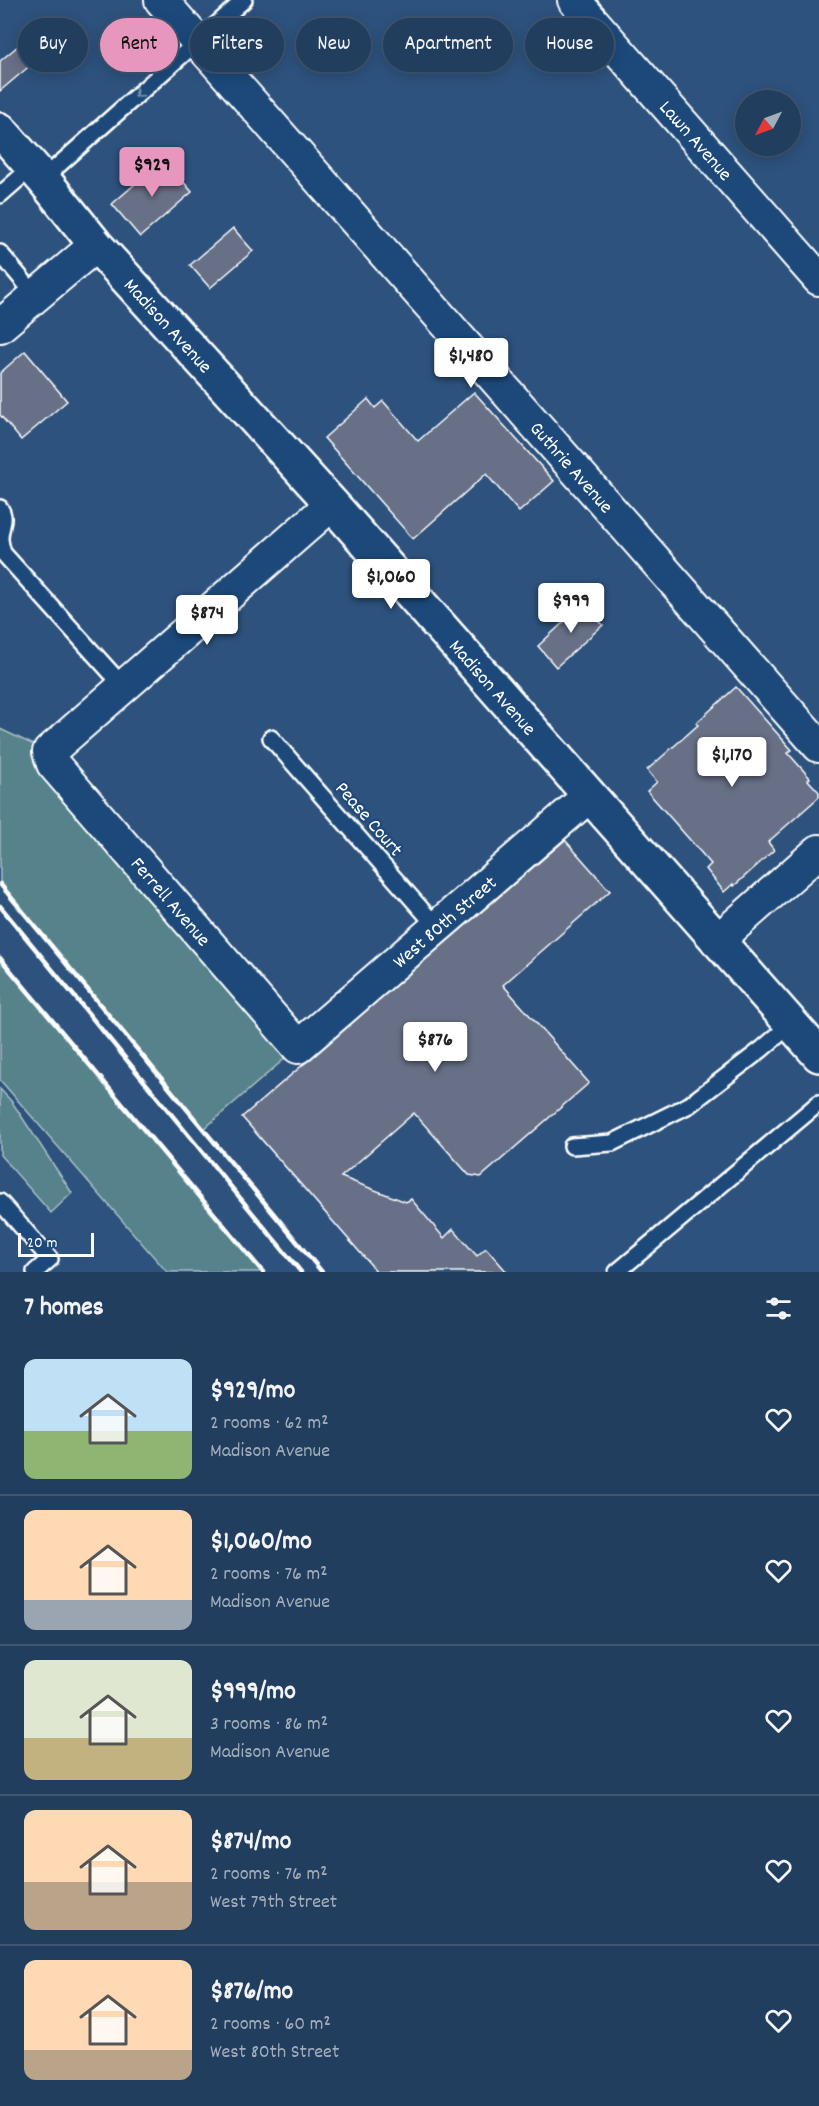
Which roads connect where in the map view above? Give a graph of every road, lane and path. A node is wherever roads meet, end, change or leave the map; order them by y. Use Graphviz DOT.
graph roads {
  1 [pos="161,0"];
  2 [pos="244,0"];
  3 [pos="574,0"];
  4 [pos="223,18"];
  5 [pos="190,33"];
  6 [pos="190,47"];
  7 [pos="224,72"];
  8 [pos="0,130"];
  9 [pos="38,173"];
  10 [pos="0,195"];
  11 [pos="96,245"];
  12 [pos="0,253"];
  13 [pos="819,279"];
  14 [pos="36,296"];
  15 [pos="0,326"];
  16 [pos="332,504"];
  17 [pos="0,508"];
  18 [pos="2,555"];
  19 [pos="123,686"];
  20 [pos="271,738"];
  21 [pos="819,746"];
  22 [pos="589,796"];
  23 [pos="819,850"];
  24 [pos="436,926"];
  25 [pos="717,941"];
  26 [pos="791,1024"];
  27 [pos="298,1047"];
  28 [pos="819,1055"];
  29 [pos="819,1103"];
  30 [pos="572,1146"];
  31 [pos="0,1202"];
  32 [pos="35,1272"];
  33 [pos="617,1272"];
  1 -- 5 [label="street, Guthrie Avenue"];
  2 -- 4 [label="lane"];
  3 -- 13 [label="street, Lawn Avenue"];
  6 -- 9 [label="lane, one-way"];
  7 -- 21 [label="street, Guthrie Avenue"];
  8 -- 9 [label="street, Madison Avenue"];
  9 -- 10 [label="lane"];
  9 -- 11 [label="street, Madison Avenue"];
  11 -- 14 [label="street"];
  11 -- 16 [label="street, Madison Avenue"];
  12 -- 14 [label="lane"];
  14 -- 15 [label="street"];
  16 -- 19 [label="street"];
  16 -- 22 [label="street, Madison Avenue"];
  17 -- 18 [label="lane"];
  18 -- 19 [label="lane"];
  19 -- 27 [label="street, Ferrell Avenue"];
  20 -- 24 [label="lane, Pease Court"];
  22 -- 24 [label="street, West 80th Street"];
  22 -- 25 [label="street, Madison Avenue"];
  23 -- 25 [label="street"];
  24 -- 27 [label="street, West 80th Street"];
  25 -- 26 [label="street, Madison Avenue"];
  26 -- 28 [label="street, Madison Avenue"];
  26 -- 30 [label="lane"];
  29 -- 33 [label="lane"];
  31 -- 32 [label="lane"];
}
